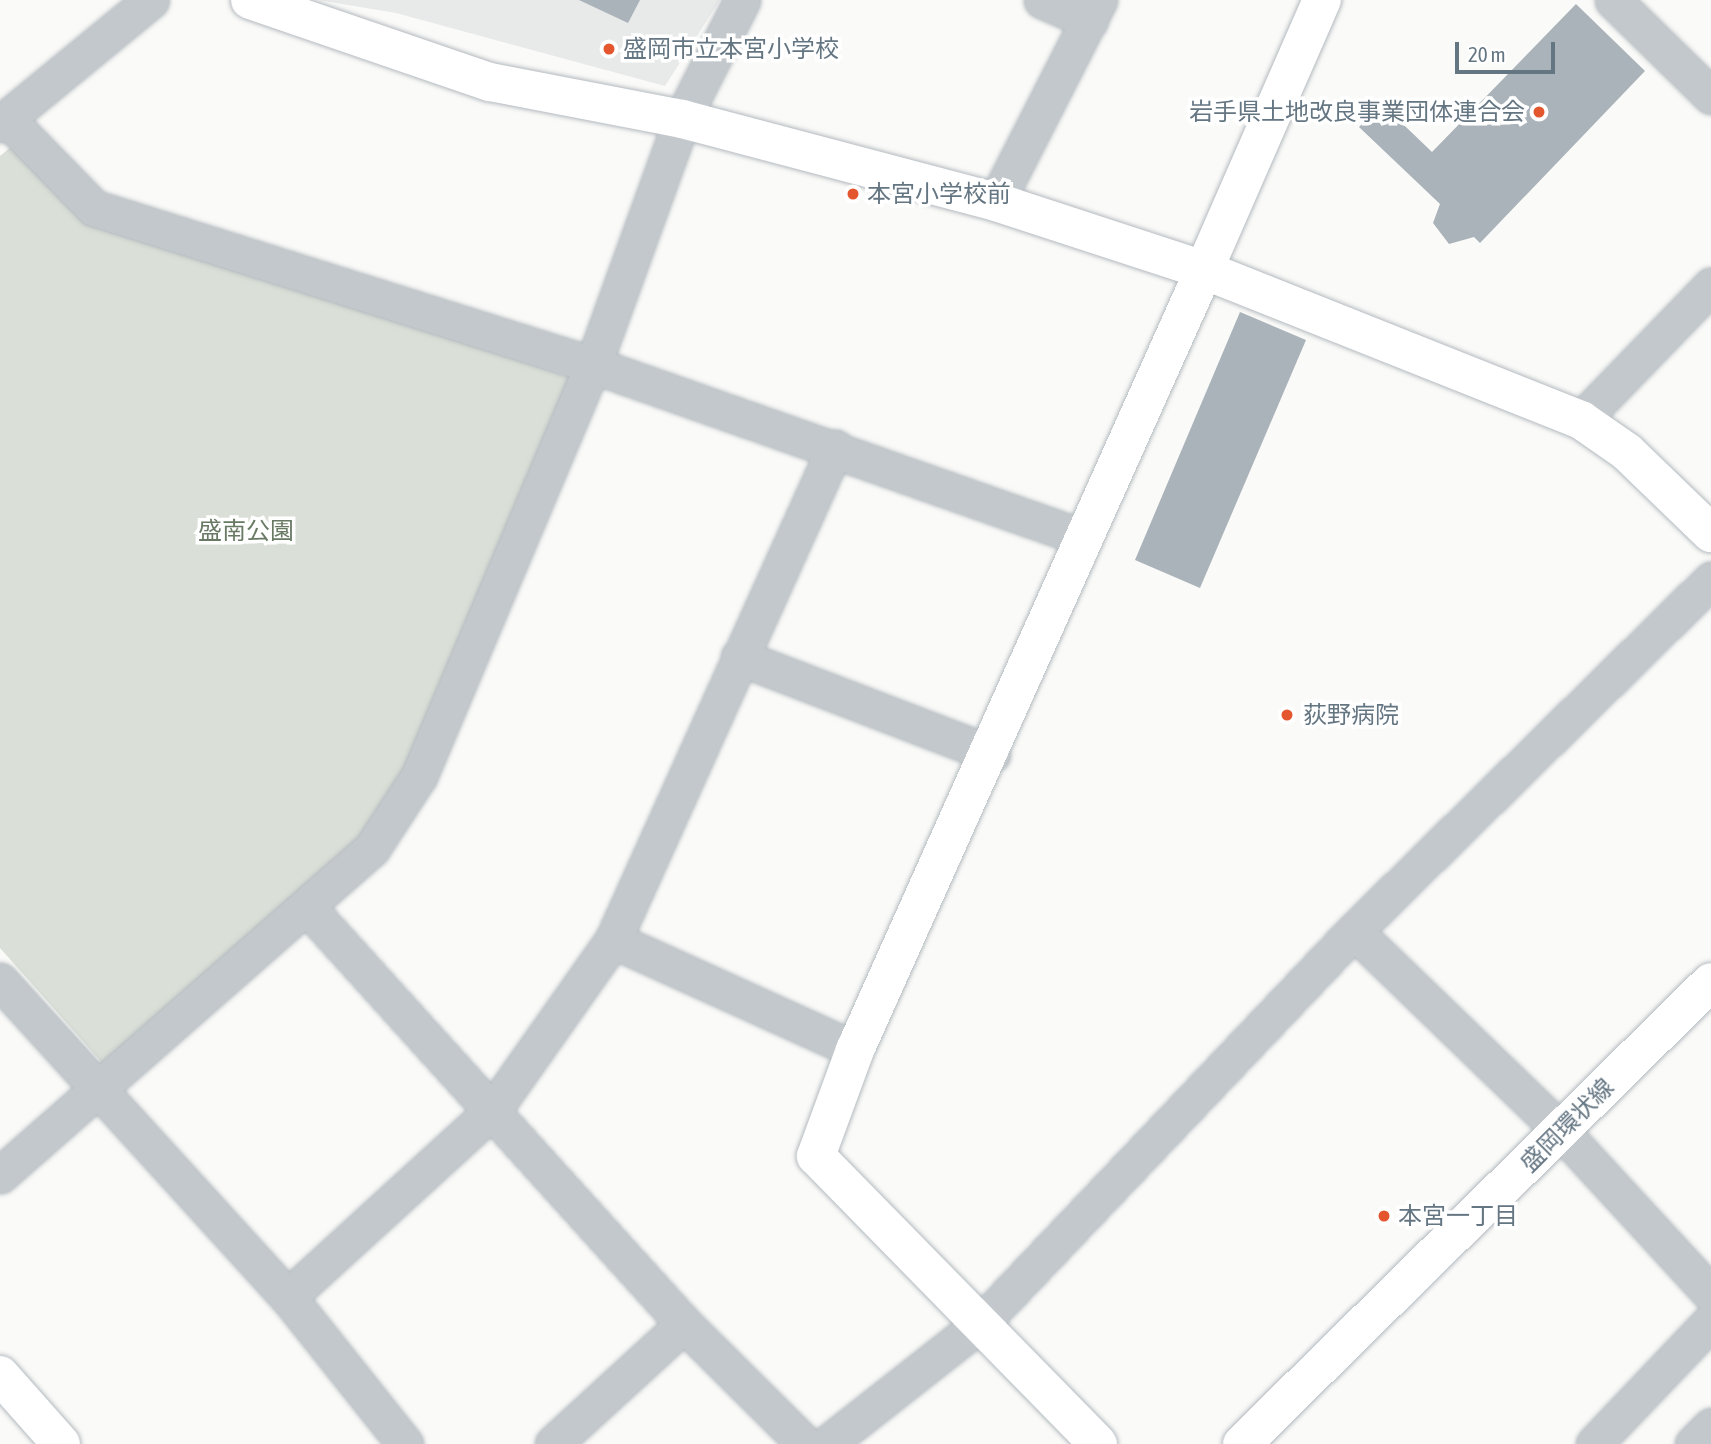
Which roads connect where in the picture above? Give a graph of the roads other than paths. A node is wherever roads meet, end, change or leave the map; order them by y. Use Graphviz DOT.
graph roads {
  1 [pos="151,0"];
  2 [pos="250,0"];
  3 [pos="742,0"];
  4 [pos="1042,0"];
  5 [pos="1322,0"];
  6 [pos="1613,0"];
  7 [pos="1095,10"];
  8 [pos="1711,96"];
  9 [pos="682,118"];
  10 [pos="4,122"];
  11 [pos="996,202"];
  12 [pos="1204,270"];
  13 [pos="1711,286"];
  14 [pos="593,365"];
  15 [pos="1581,420"];
  16 [pos="835,448"];
  17 [pos="1711,533"];
  18 [pos="1084,538"];
  19 [pos="1711,580"];
  20 [pos="738,657"];
  21 [pos="992,754"];
  22 [pos="308,908"];
  23 [pos="1354,931"];
  24 [pos="613,940"];
  25 [pos="0,981"];
  26 [pos="1711,982"];
  27 [pos="855,1050"];
  28 [pos="99,1086"];
  29 [pos="493,1110"];
  30 [pos="1562,1132"];
  31 [pos="0,1175"];
  32 [pos="1711,1294"];
  33 [pos="288,1297"];
  34 [pos="1711,1321"];
  35 [pos="982,1322"];
  36 [pos="684,1324"];
  37 [pos="0,1375"];
  38 [pos="1711,1426"];
  39 [pos="61,1444"];
  40 [pos="405,1444"];
  41 [pos="552,1444"];
  42 [pos="805,1444"];
  43 [pos="827,1444"];
  44 [pos="1098,1444"];
  45 [pos="1242,1444"];
  46 [pos="1594,1444"];
  47 [pos="1693,1444"];
  1 -- 10 [label="street"];
  2 -- 9 [label="street"];
  3 -- 9 [label="street"];
  4 -- 7 [label="street"];
  5 -- 12 [label="street"];
  6 -- 8 [label="street"];
  7 -- 11 [label="street"];
  9 -- 11 [label="street"];
  9 -- 14 [label="street"];
  10 -- 14 [label="street"];
  11 -- 12 [label="street"];
  12 -- 15 [label="street"];
  12 -- 18 [label="street"];
  13 -- 15 [label="street"];
  14 -- 16 [label="street"];
  14 -- 22 [label="street"];
  15 -- 17 [label="street"];
  16 -- 18 [label="street"];
  16 -- 20 [label="street"];
  18 -- 21 [label="street"];
  19 -- 23 [label="street"];
  20 -- 21 [label="street"];
  20 -- 24 [label="street"];
  21 -- 27 [label="street"];
  22 -- 28 [label="street"];
  22 -- 29 [label="street"];
  23 -- 30 [label="street"];
  23 -- 35 [label="street"];
  24 -- 27 [label="street"];
  24 -- 29 [label="street"];
  25 -- 28 [label="street"];
  26 -- 30 [label="street, 盛岡環状線"];
  27 -- 35 [label="street"];
  28 -- 31 [label="street"];
  28 -- 33 [label="street"];
  29 -- 33 [label="street"];
  29 -- 36 [label="street"];
  30 -- 32 [label="street"];
  30 -- 45 [label="street, 盛岡環状線"];
  33 -- 40 [label="street"];
  34 -- 46 [label="street"];
  35 -- 43 [label="street"];
  35 -- 44 [label="street"];
  36 -- 41 [label="street"];
  36 -- 42 [label="street"];
  37 -- 39 [label="street"];
  38 -- 47 [label="street"];
}
